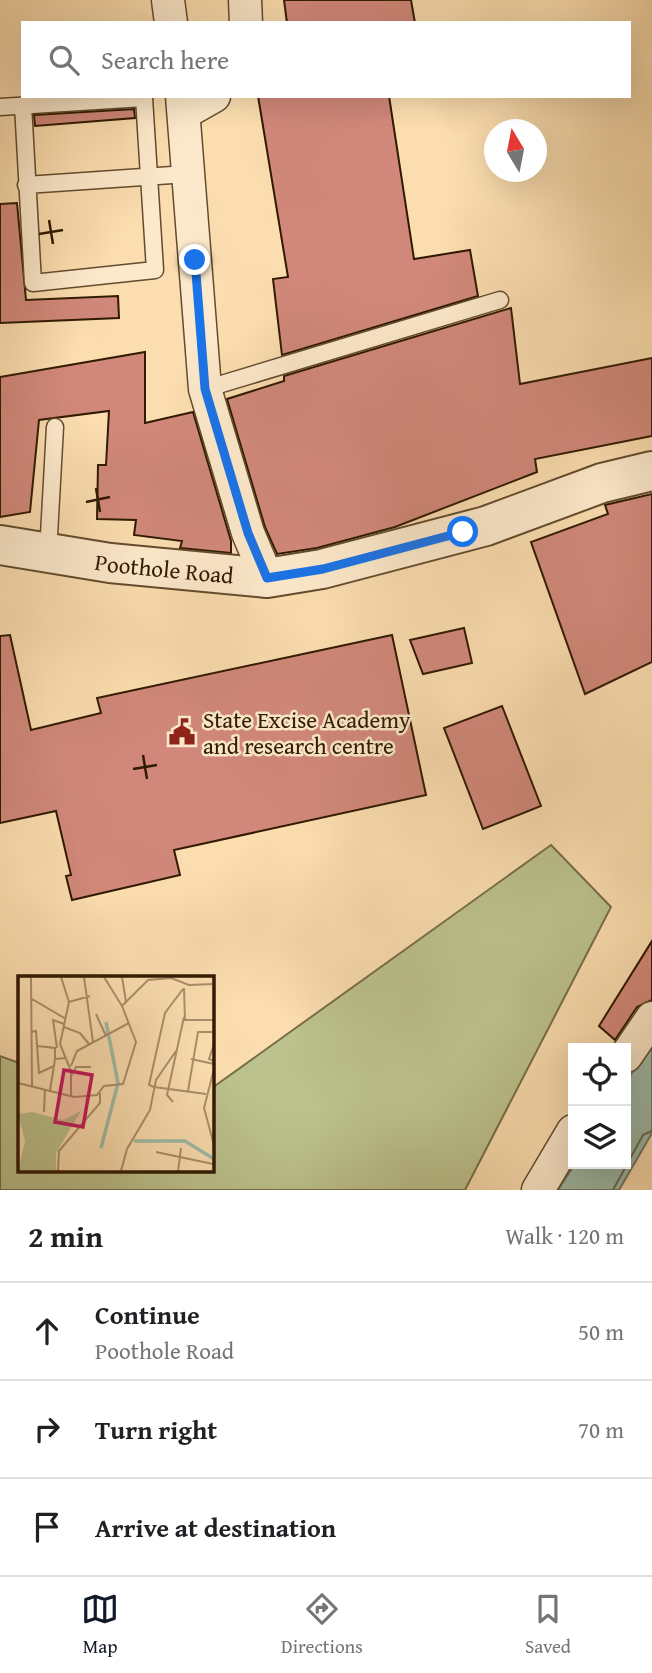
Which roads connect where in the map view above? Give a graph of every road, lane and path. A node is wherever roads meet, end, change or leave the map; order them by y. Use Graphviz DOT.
graph roads {
  1 [pos="168,0"];
  2 [pos="246,0"];
  3 [pos="171,21"];
  4 [pos="246,21"];
  5 [pos="207,98"];
  6 [pos="183,105"];
  7 [pos="23,106"];
  8 [pos="0,107"];
  9 [pos="187,174"];
  10 [pos="151,177"];
  11 [pos="26,185"];
  12 [pos="500,300"];
  13 [pos="205,389"];
  14 [pos="54,427"];
  15 [pos="652,471"];
  16 [pos="0,545"];
  17 [pos="48,553"];
  18 [pos="267,578"];
  19 [pos="652,1018"];
  20 [pos="631,1049"];
  21 [pos="568,1140"];
  22 [pos="538,1190"];
  1 -- 3 [label="street"];
  2 -- 4 [label="street"];
  5 -- 6 [label="street"];
  6 -- 9 [label="street"];
  7 -- 8 [label="lane"];
  7 -- 10 [label="lane"];
  7 -- 11 [label="lane"];
  9 -- 10 [label="lane"];
  9 -- 13 [label="street"];
  10 -- 11 [label="lane"];
  10 -- 11 [label="lane"];
  12 -- 13 [label="lane"];
  13 -- 18 [label="street"];
  14 -- 17 [label="lane"];
  15 -- 18 [label="street, Poothole Road"];
  16 -- 17 [label="street, Poothole Road"];
  17 -- 18 [label="street, Poothole Road"];
  19 -- 20 [label="street"];
  21 -- 22 [label="street"];
}
